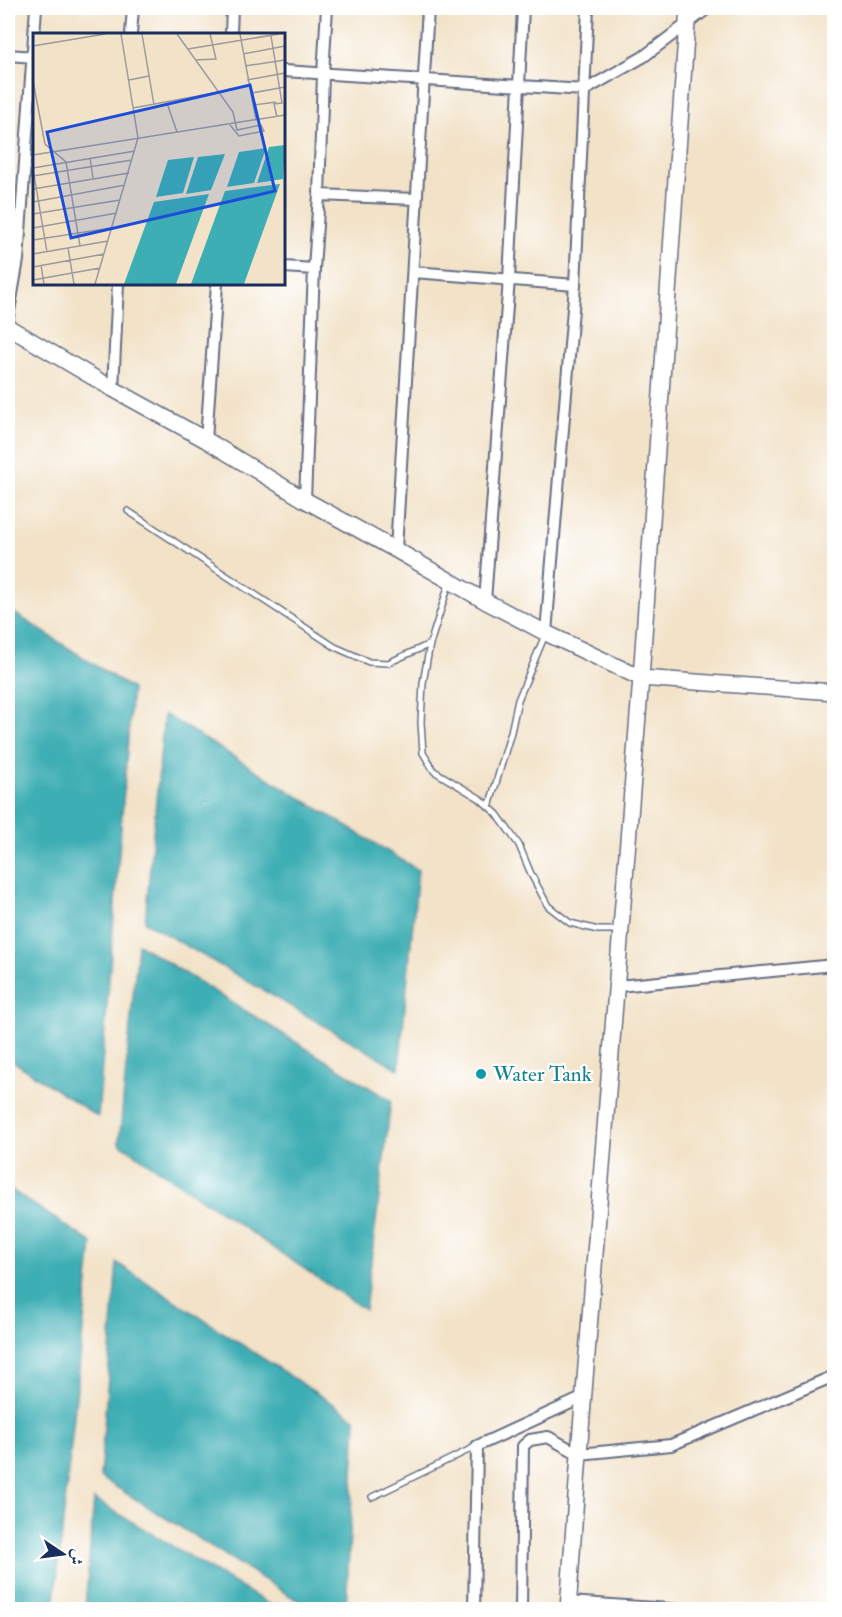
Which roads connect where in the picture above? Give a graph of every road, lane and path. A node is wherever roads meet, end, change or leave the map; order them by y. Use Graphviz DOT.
graph roads {
  1 [pos="36,8"];
  2 [pos="133,8"];
  3 [pos="232,8"];
  4 [pos="327,8"];
  5 [pos="428,8"];
  6 [pos="523,8"];
  7 [pos="588,8"];
  8 [pos="687,8"];
  9 [pos="708,8"];
  10 [pos="687,25"];
  11 [pos="35,33"];
  12 [pos="131,33"];
  13 [pos="231,33"];
  14 [pos="8,55"];
  15 [pos="33,56"];
  16 [pos="33,69"];
  17 [pos="285,71"];
  18 [pos="322,74"];
  19 [pos="424,80"];
  20 [pos="519,86"];
  21 [pos="585,90"];
  22 [pos="319,195"];
  23 [pos="417,199"];
  24 [pos="285,267"];
  25 [pos="314,269"];
  26 [pos="414,272"];
  27 [pos="509,279"];
  28 [pos="118,285"];
  29 [pos="217,285"];
  30 [pos="575,285"];
  31 [pos="8,317"];
  32 [pos="8,327"];
  33 [pos="113,389"];
  34 [pos="206,440"];
  35 [pos="305,500"];
  36 [pos="128,511"];
  37 [pos="396,550"];
  38 [pos="450,581"];
  39 [pos="485,601"];
  40 [pos="546,633"];
  41 [pos="430,644"];
  42 [pos="641,678"];
  43 [pos="834,692"];
  44 [pos="489,807"];
  45 [pos="622,930"];
  46 [pos="834,965"];
  47 [pos="618,986"];
  48 [pos="834,1377"];
  49 [pos="584,1397"];
  50 [pos="477,1446"];
  51 [pos="579,1454"];
  52 [pos="372,1497"];
  53 [pos="568,1606"];
  54 [pos="474,1610"];
  55 [pos="521,1610"];
  56 [pos="683,1610"];
  1 -- 11 [label="street"];
  2 -- 12 [label="street"];
  3 -- 13 [label="street"];
  4 -- 18 [label="street"];
  5 -- 19 [label="street"];
  6 -- 20 [label="street"];
  7 -- 21 [label="street"];
  8 -- 10 [label="street"];
  9 -- 10 [label="street"];
  10 -- 21 [label="street"];
  10 -- 42 [label="street"];
  14 -- 15 [label="street"];
  16 -- 31 [label="street"];
  17 -- 18 [label="street"];
  18 -- 19 [label="street"];
  18 -- 22 [label="street"];
  19 -- 20 [label="street"];
  19 -- 23 [label="street"];
  20 -- 21 [label="street"];
  20 -- 27 [label="street"];
  21 -- 30 [label="street"];
  22 -- 23 [label="street"];
  22 -- 25 [label="street"];
  23 -- 26 [label="street"];
  24 -- 25 [label="street"];
  25 -- 35 [label="street"];
  26 -- 27 [label="street"];
  26 -- 37 [label="street"];
  27 -- 30 [label="street"];
  27 -- 39 [label="street"];
  28 -- 33 [label="street"];
  29 -- 34 [label="street"];
  30 -- 40 [label="street"];
  32 -- 33 [label="street"];
  33 -- 34 [label="street"];
  34 -- 35 [label="street"];
  35 -- 37 [label="street"];
  36 -- 41 [label="lane"];
  37 -- 38 [label="street"];
  38 -- 39 [label="street"];
  38 -- 41 [label="lane"];
  39 -- 40 [label="street"];
  40 -- 42 [label="street"];
  40 -- 44 [label="lane"];
  41 -- 44 [label="lane"];
  42 -- 43 [label="street"];
  42 -- 45 [label="street"];
  44 -- 45 [label="lane"];
  45 -- 47 [label="street"];
  46 -- 47 [label="street"];
  47 -- 49 [label="street"];
  48 -- 51 [label="street"];
  49 -- 50 [label="street"];
  49 -- 51 [label="street"];
  50 -- 52 [label="lane"];
  50 -- 54 [label="street"];
  51 -- 53 [label="street"];
  51 -- 55 [label="street"];
  53 -- 56 [label="street"];
}
